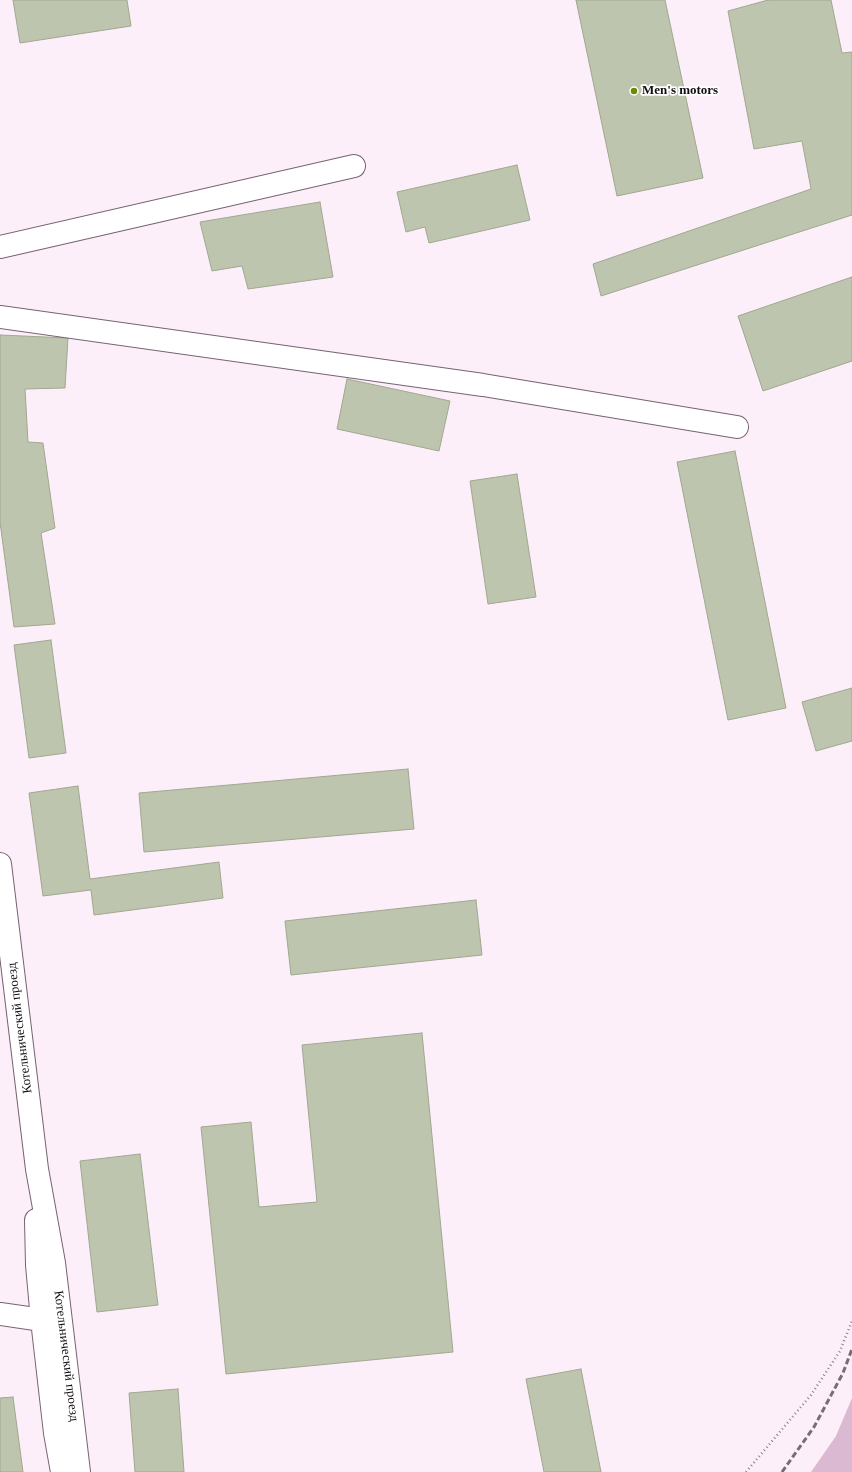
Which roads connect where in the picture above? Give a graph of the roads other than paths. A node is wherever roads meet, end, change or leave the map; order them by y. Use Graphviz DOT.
graph roads {
  1 [pos="354,166"];
  2 [pos="0,247"];
  3 [pos="0,317"];
  4 [pos="737,427"];
  5 [pos="0,864"];
  6 [pos="37,1169"];
  7 [pos="0,1314"];
  8 [pos="42,1320"];
  9 [pos="62,1472"];
  10 [pos="79,1472"];
  1 -- 2 [label="street"];
  3 -- 4 [label="street"];
  5 -- 6 [label="street, Котельнический проезд"];
  6 -- 8 [label="street, Котельнический проезд"];
  6 -- 10 [label="street, Котельнический проезд"];
  7 -- 8 [label="street"];
  8 -- 9 [label="street, Котельнический проезд"];
}
